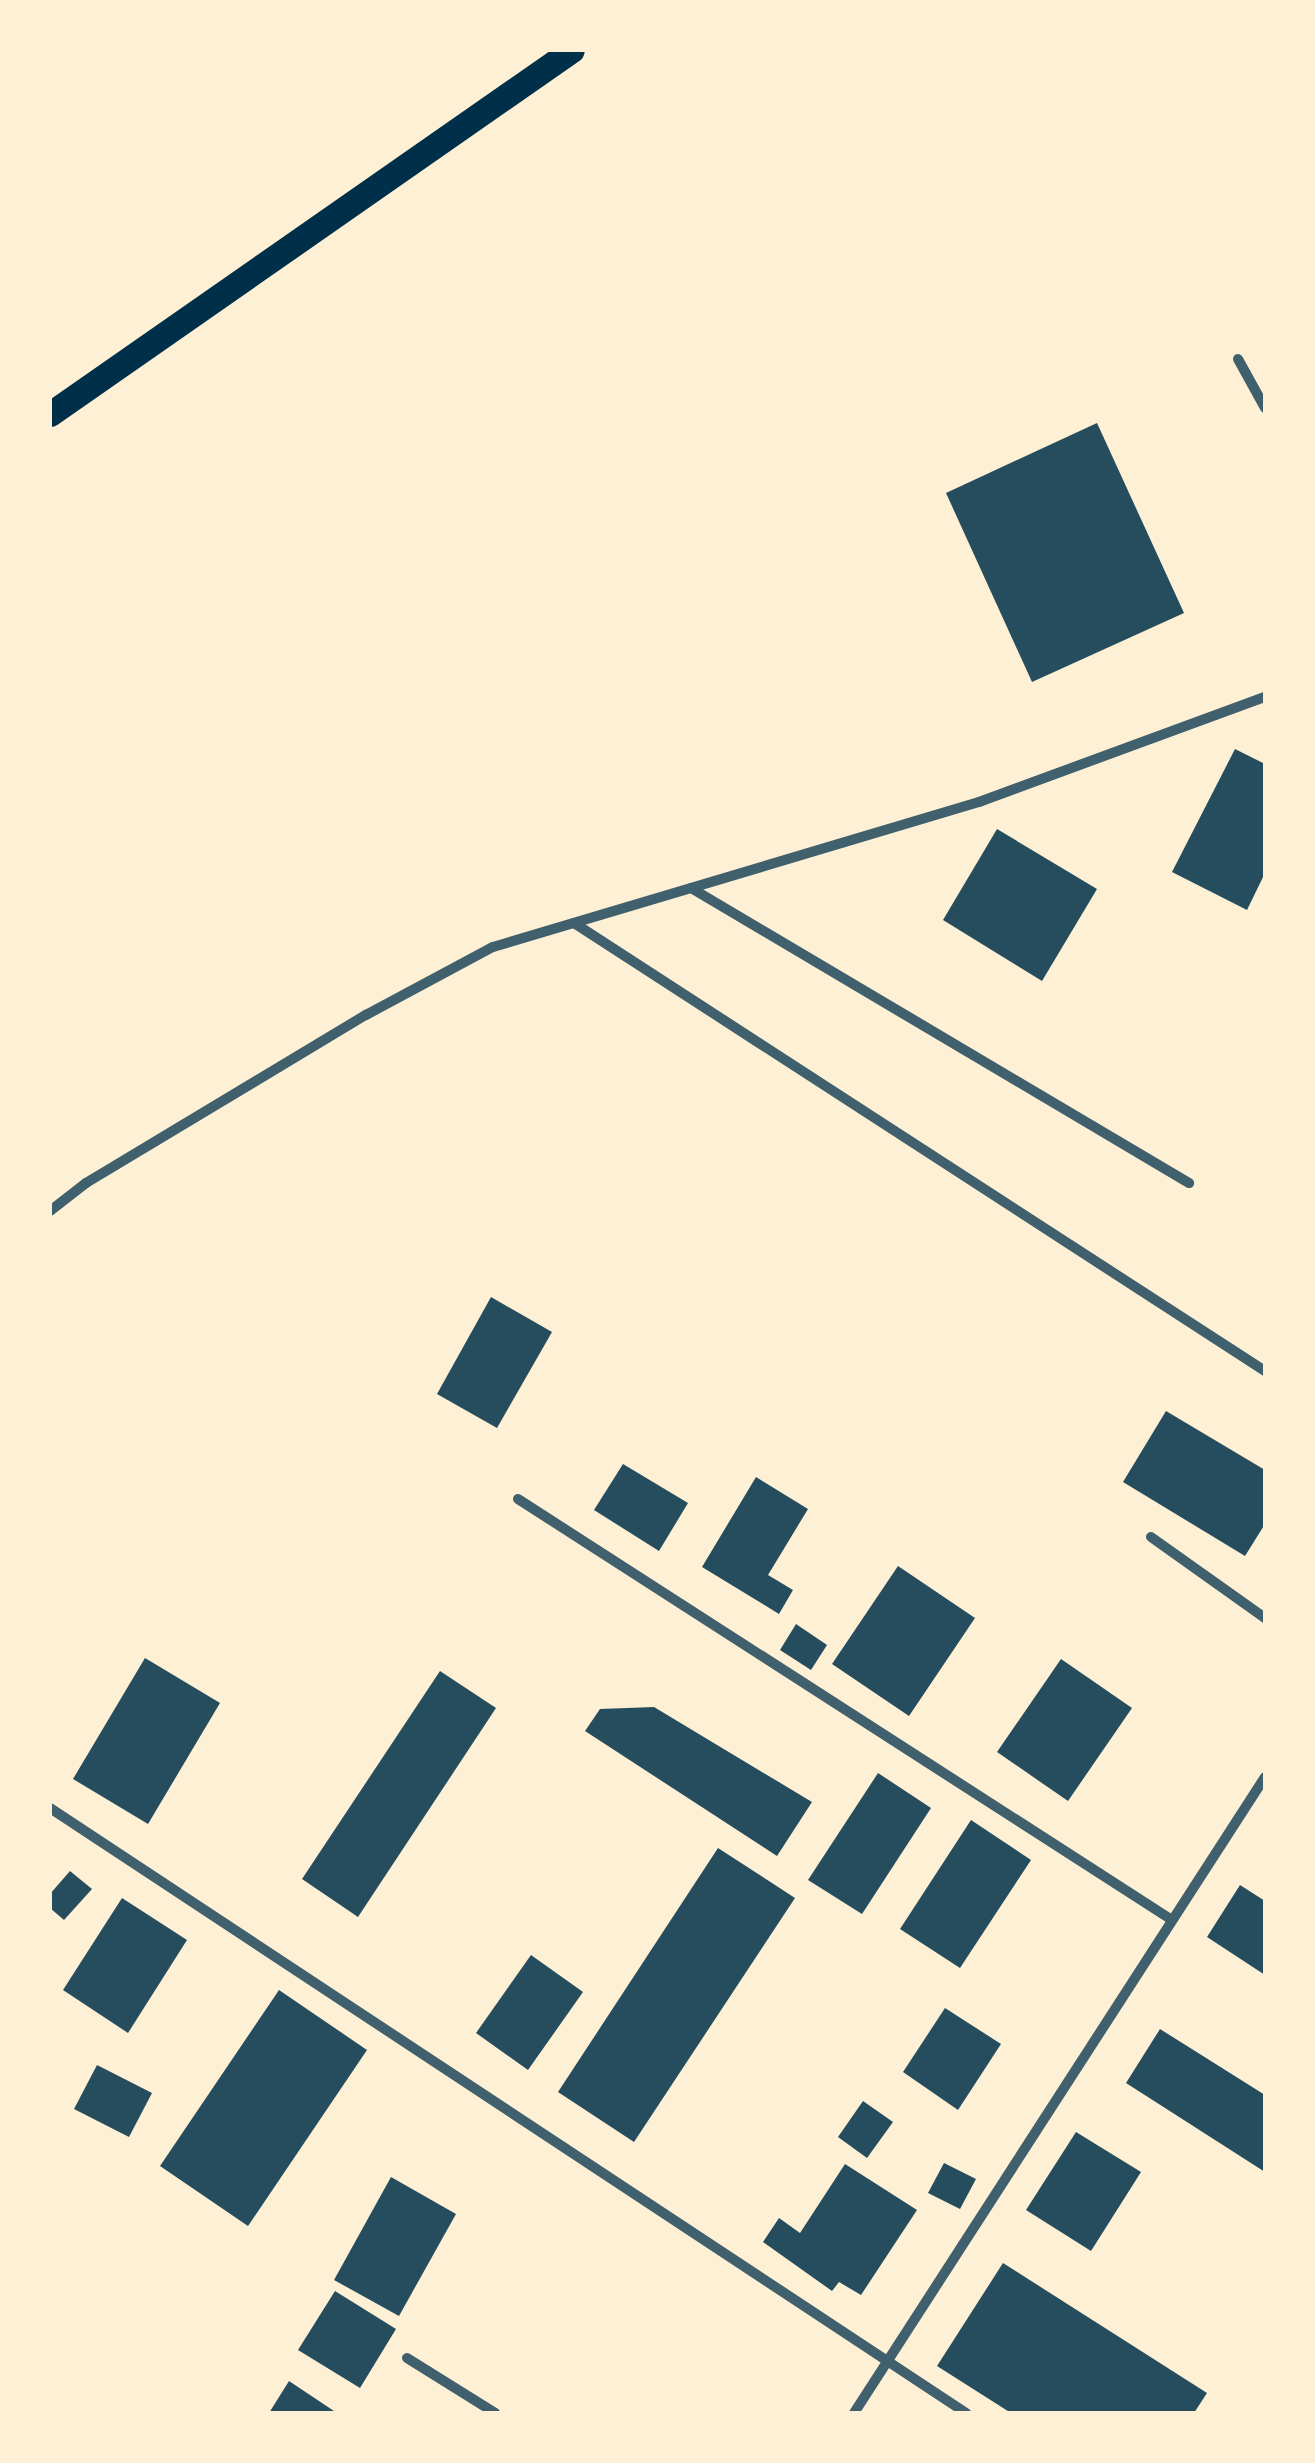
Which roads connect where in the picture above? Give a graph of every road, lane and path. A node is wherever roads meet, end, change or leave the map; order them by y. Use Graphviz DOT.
graph roads {
  1 [pos="572,50"];
  2 [pos="1238,359"];
  3 [pos="1265,408"];
  4 [pos="50,414"];
  5 [pos="1265,697"];
  6 [pos="690,888"];
  7 [pos="574,923"];
  8 [pos="1189,1183"];
  9 [pos="50,1211"];
  10 [pos="1265,1371"];
  11 [pos="518,1499"];
  12 [pos="1151,1537"];
  13 [pos="1265,1618"];
  14 [pos="1265,1777"];
  15 [pos="50,1808"];
  16 [pos="1172,1920"];
  17 [pos="407,2358"];
  18 [pos="887,2361"];
  19 [pos="494,2413"];
  20 [pos="854,2413"];
  21 [pos="966,2413"];
  1 -- 4 [label="main road"];
  2 -- 3 [label="street"];
  5 -- 6 [label="street"];
  6 -- 7 [label="street"];
  6 -- 8 [label="street"];
  7 -- 9 [label="street"];
  7 -- 10 [label="street"];
  11 -- 16 [label="street"];
  12 -- 13 [label="street"];
  14 -- 16 [label="street"];
  15 -- 18 [label="street"];
  16 -- 18 [label="street"];
  17 -- 19 [label="street"];
  18 -- 20 [label="street"];
  18 -- 21 [label="street"];
}
